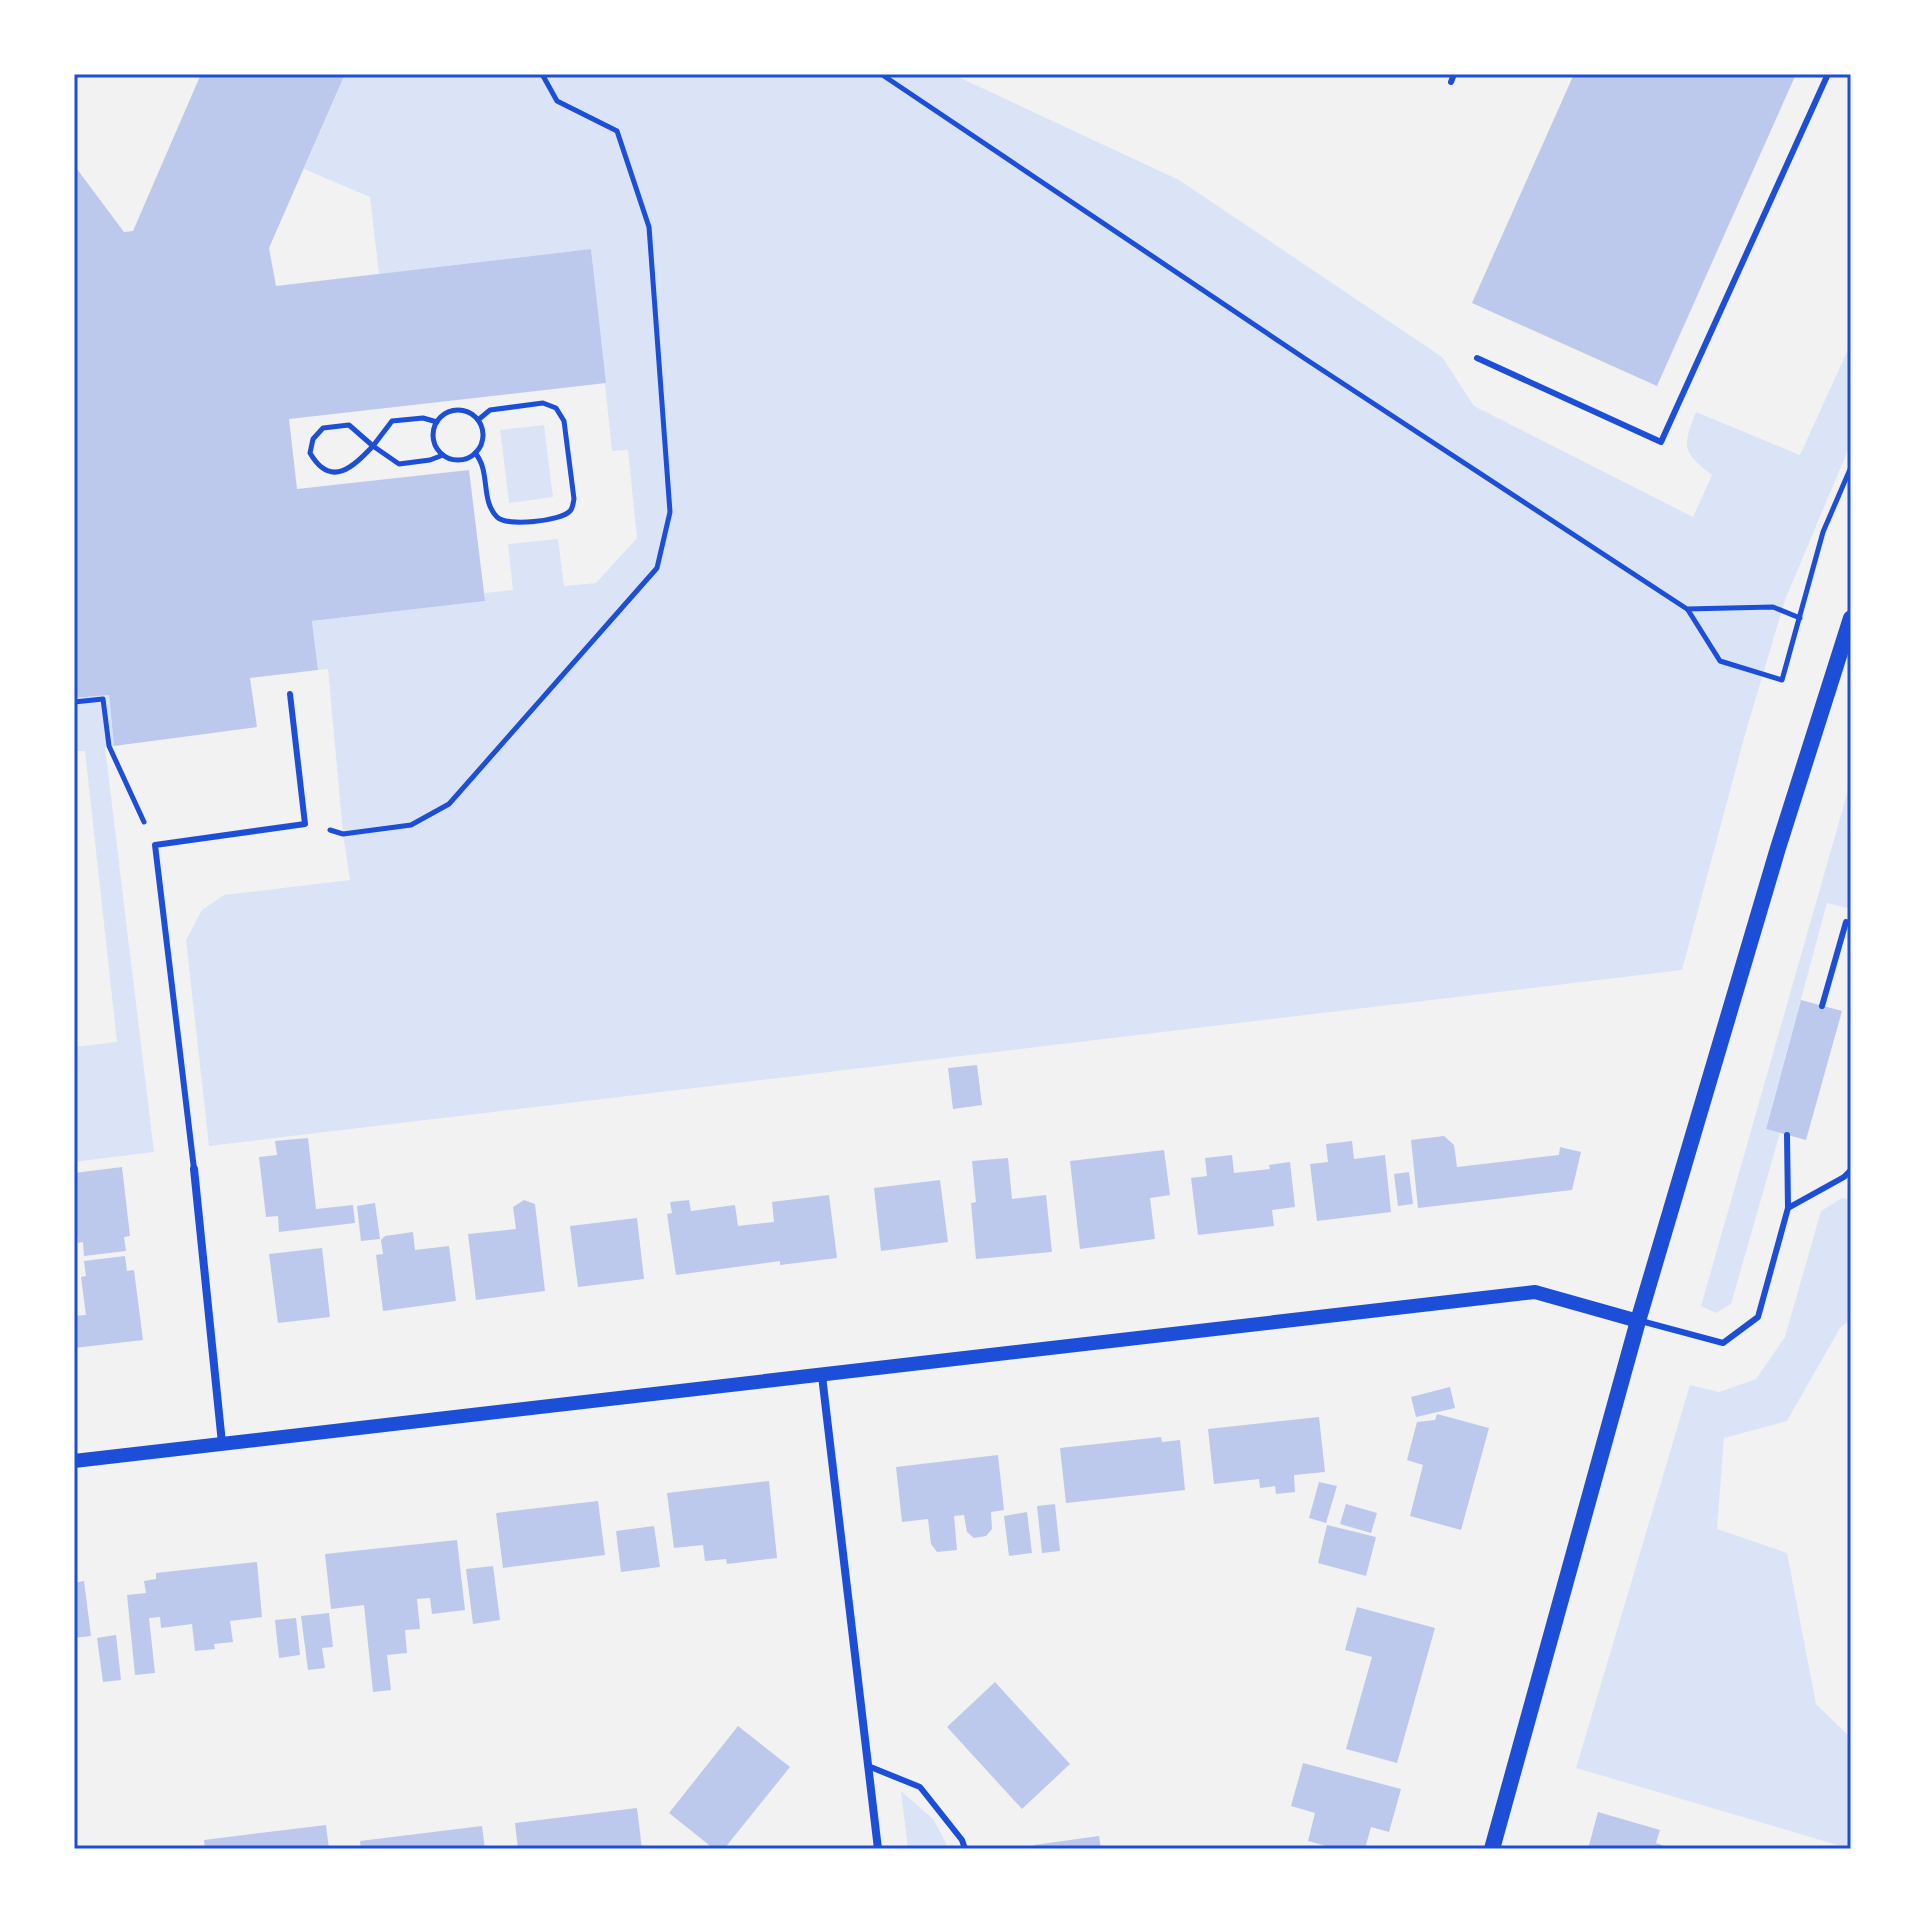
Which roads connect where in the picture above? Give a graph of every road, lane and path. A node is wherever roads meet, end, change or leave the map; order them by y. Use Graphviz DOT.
graph roads {
  1 [pos="542,74"];
  2 [pos="881,74"];
  3 [pos="1454,74"];
  4 [pos="1828,74"];
  5 [pos="1451,82"];
  6 [pos="1477,358"];
  7 [pos="478,420"];
  8 [pos="437,422"];
  9 [pos="373,446"];
  10 [pos="475,453"];
  11 [pos="443,455"];
  12 [pos="1851,467"];
  13 [pos="1687,609"];
  14 [pos="1800,618"];
  15 [pos="1851,618"];
  16 [pos="290,694"];
  17 [pos="74,702"];
  18 [pos="305,824"];
  19 [pos="155,845"];
  20 [pos="1851,924"];
  21 [pos="1822,1006"];
  22 [pos="1787,1135"];
  23 [pos="194,1169"];
  24 [pos="1851,1170"];
  25 [pos="1788,1208"];
  26 [pos="1638,1321"];
  27 [pos="822,1376"];
  28 [pos="222,1443"];
  29 [pos="74,1461"];
  30 [pos="868,1766"];
  31 [pos="878,1849"];
  32 [pos="965,1849"];
  33 [pos="1492,1849"];
  1 -- 18 [label="path"];
  2 -- 13 [label="path"];
  3 -- 5 [label="lane"];
  4 -- 6 [label="lane"];
  7 -- 8 [label="path"];
  7 -- 10 [label="path"];
  7 -- 10 [label="path"];
  8 -- 9 [label="path"];
  8 -- 11 [label="path"];
  9 -- 9 [label="path"];
  9 -- 11 [label="path"];
  10 -- 11 [label="path"];
  12 -- 14 [label="path"];
  13 -- 14 [label="path"];
  13 -- 14 [label="path"];
  15 -- 26 [label="main road"];
  16 -- 18 [label="lane"];
  17 -- 19 [label="path"];
  18 -- 19 [label="lane"];
  19 -- 23 [label="lane"];
  20 -- 21 [label="lane"];
  22 -- 25 [label="lane"];
  23 -- 28 [label="street"];
  24 -- 25 [label="lane"];
  25 -- 26 [label="lane"];
  26 -- 27 [label="street"];
  26 -- 33 [label="main road"];
  27 -- 28 [label="street"];
  27 -- 30 [label="street"];
  28 -- 29 [label="street"];
  30 -- 31 [label="street"];
  30 -- 32 [label="lane"];
}
